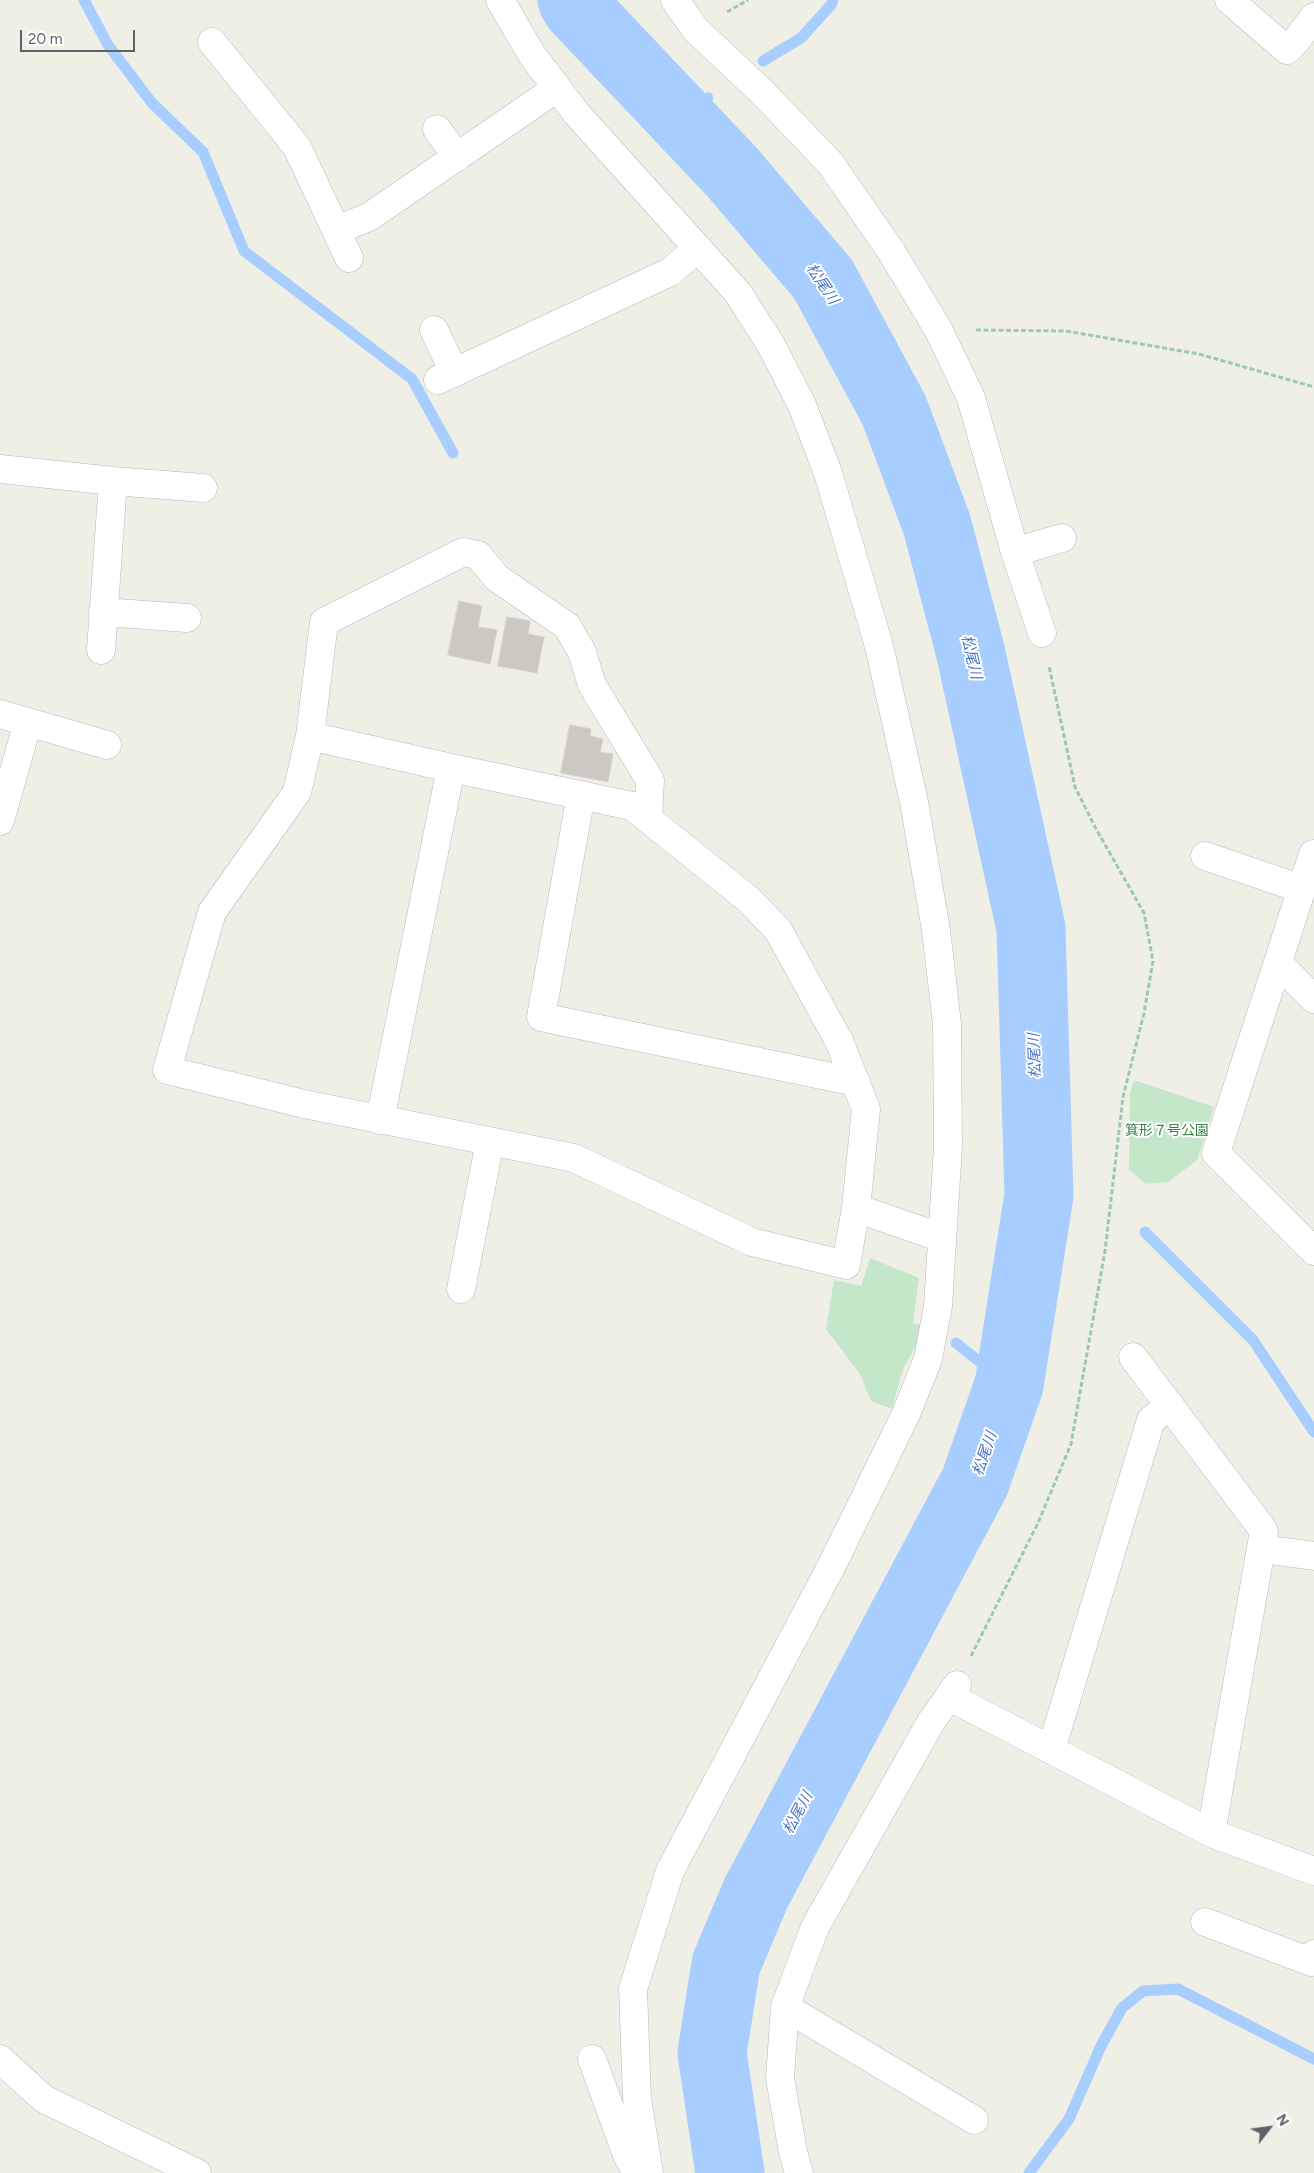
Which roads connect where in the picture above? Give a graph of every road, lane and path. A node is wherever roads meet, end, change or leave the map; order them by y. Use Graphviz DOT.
graph roads {
  1 [pos="500,0"];
  2 [pos="675,0"];
  3 [pos="1229,0"];
  4 [pos="1314,17"];
  5 [pos="212,42"];
  6 [pos="557,88"];
  7 [pos="437,128"];
  8 [pos="457,157"];
  9 [pos="336,230"];
  10 [pos="698,248"];
  11 [pos="349,258"];
  12 [pos="938,329"];
  13 [pos="434,330"];
  14 [pos="1314,387"];
  15 [pos="0,468"];
  16 [pos="113,481"];
  17 [pos="202,488"];
  18 [pos="1062,538"];
  19 [pos="1015,552"];
  20 [pos="103,612"];
  21 [pos="187,618"];
  22 [pos="1042,634"];
  23 [pos="101,650"];
  24 [pos="0,714"];
  25 [pos="28,722"];
  26 [pos="310,736"];
  27 [pos="107,745"];
  28 [pos="451,768"];
  29 [pos="581,795"];
  30 [pos="648,818"];
  31 [pos="0,821"];
  32 [pos="1313,854"];
  33 [pos="1205,856"];
  34 [pos="1302,889"];
  35 [pos="1278,963"];
  36 [pos="1314,999"];
  37 [pos="856,1082"];
  38 [pos="380,1120"];
  39 [pos="490,1142"];
  40 [pos="856,1208"];
  41 [pos="942,1238"];
  42 [pos="1314,1251"];
  43 [pos="460,1289"];
  44 [pos="1133,1357"];
  45 [pos="1170,1406"];
  46 [pos="1262,1549"];
  47 [pos="1314,1556"];
  48 [pos="954,1691"];
  49 [pos="1051,1750"];
  50 [pos="1211,1833"];
  51 [pos="1314,1871"];
  52 [pos="1205,1922"];
  53 [pos="1314,1954"];
  54 [pos="785,2008"];
  55 [pos="0,2059"];
  56 [pos="592,2059"];
  57 [pos="974,2120"];
  58 [pos="197,2173"];
  59 [pos="637,2173"];
  60 [pos="649,2173"];
  61 [pos="800,2173"];
  1 -- 6 [label="street"];
  2 -- 12 [label="street"];
  3 -- 4 [label="street"];
  5 -- 9 [label="street"];
  6 -- 8 [label="street"];
  6 -- 10 [label="street"];
  7 -- 8 [label="street"];
  8 -- 9 [label="street"];
  9 -- 11 [label="street"];
  10 -- 13 [label="street"];
  10 -- 41 [label="street"];
  12 -- 14 [label="path"];
  12 -- 19 [label="street"];
  15 -- 16 [label="street"];
  16 -- 17 [label="street"];
  16 -- 20 [label="street"];
  18 -- 19 [label="street"];
  19 -- 22 [label="street"];
  20 -- 21 [label="street"];
  20 -- 23 [label="street"];
  22 -- 48 [label="path"];
  24 -- 25 [label="street"];
  25 -- 27 [label="street"];
  25 -- 31 [label="street"];
  26 -- 28 [label="street"];
  26 -- 30 [label="street"];
  26 -- 38 [label="street"];
  28 -- 29 [label="street"];
  28 -- 38 [label="street"];
  29 -- 30 [label="street"];
  29 -- 37 [label="street"];
  30 -- 37 [label="street"];
  32 -- 34 [label="street"];
  33 -- 34 [label="street"];
  34 -- 35 [label="street"];
  35 -- 36 [label="street"];
  35 -- 42 [label="street"];
  37 -- 40 [label="street"];
  38 -- 39 [label="street"];
  39 -- 40 [label="street"];
  39 -- 43 [label="street"];
  40 -- 41 [label="street"];
  41 -- 60 [label="street"];
  44 -- 45 [label="street"];
  45 -- 46 [label="street"];
  45 -- 49 [label="street"];
  46 -- 47 [label="street"];
  46 -- 50 [label="street"];
  48 -- 49 [label="street"];
  48 -- 54 [label="street"];
  49 -- 50 [label="street"];
  50 -- 51 [label="street"];
  52 -- 53 [label="street"];
  54 -- 57 [label="street"];
  54 -- 61 [label="street"];
  55 -- 58 [label="street"];
  56 -- 59 [label="street"];
}
